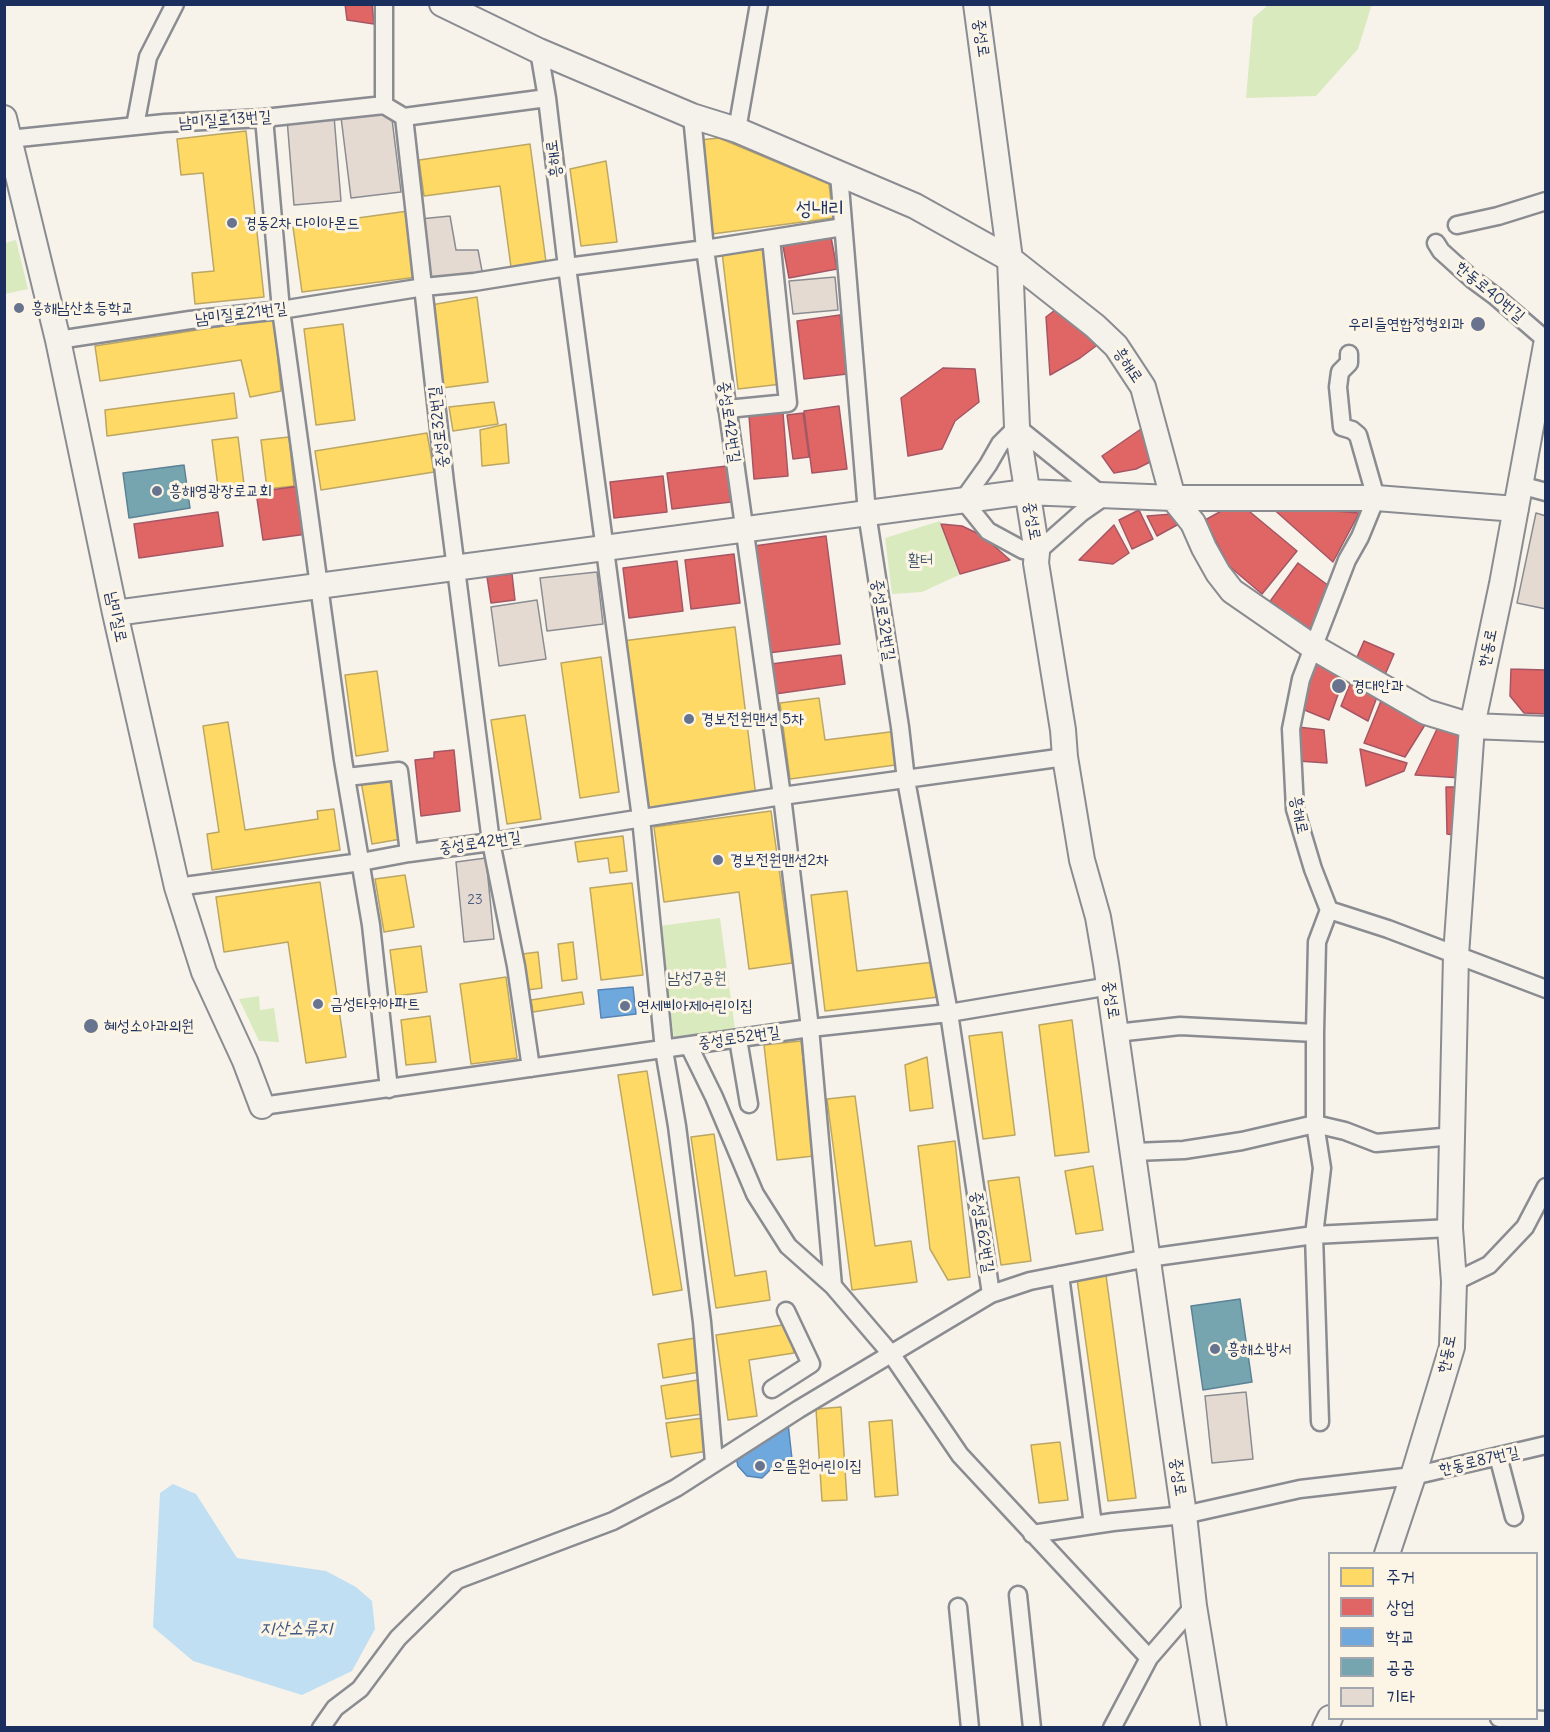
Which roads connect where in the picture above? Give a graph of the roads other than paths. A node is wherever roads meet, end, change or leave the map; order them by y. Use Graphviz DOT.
graph roads {
  1 [pos="175,4"];
  2 [pos="384,4"];
  3 [pos="442,4"];
  4 [pos="759,4"];
  5 [pos="976,4"];
  6 [pos="539,51"];
  7 [pos="547,98"];
  8 [pos="384,105"];
  9 [pos="692,116"];
  10 [pos="404,117"];
  11 [pos="264,118"];
  12 [pos="135,126"];
  13 [pos="7,128"];
  14 [pos="737,130"];
  15 [pos="839,174"];
  16 [pos="1545,201"];
  17 [pos="1457,225"];
  18 [pos="843,228"];
  19 [pos="771,239"];
  20 [pos="1436,243"];
  21 [pos="705,249"];
  22 [pos="1011,259"];
  23 [pos="567,267"];
  24 [pos="424,287"];
  25 [pos="281,310"];
  26 [pos="58,340"];
  27 [pos="1545,340"];
  28 [pos="1545,345"];
  29 [pos="1349,354"];
  30 [pos="727,409"];
  31 [pos="1017,427"];
  32 [pos="1520,485"];
  33 [pos="1026,492"];
  34 [pos="1545,492"];
  35 [pos="1104,496"];
  36 [pos="1173,498"];
  37 [pos="1376,498"];
  38 [pos="963,500"];
  39 [pos="1516,509"];
  40 [pos="867,513"];
  41 [pos="744,530"];
  42 [pos="606,548"];
  43 [pos="1037,552"];
  44 [pos="456,568"];
  45 [pos="319,586"];
  46 [pos="115,613"];
  47 [pos="1313,647"];
  48 [pos="1472,726"];
  49 [pos="1545,729"];
  50 [pos="1065,757"];
  51 [pos="347,777"];
  52 [pos="906,780"];
  53 [pos="782,796"];
  54 [pos="641,818"];
  55 [pos="491,842"];
  56 [pos="410,853"];
  57 [pos="362,862"];
  58 [pos="177,887"];
  59 [pos="1329,910"];
  60 [pos="1456,955"];
  61 [pos="1110,986"];
  62 [pos="1545,989"];
  63 [pos="949,1012"];
  64 [pos="810,1028"];
  65 [pos="1116,1033"];
  66 [pos="1315,1033"];
  67 [pos="738,1039"];
  68 [pos="688,1046"];
  69 [pos="664,1050"];
  70 [pos="531,1068"];
  71 [pos="389,1089"];
  72 [pos="749,1104"];
  73 [pos="262,1106"];
  74 [pos="1316,1124"];
  75 [pos="1453,1136"];
  76 [pos="1134,1152"];
  77 [pos="1545,1187"];
  78 [pos="1450,1228"];
  79 [pos="1314,1235"];
  80 [pos="1148,1258"];
  81 [pos="1060,1275"];
  82 [pos="1455,1282"];
  83 [pos="833,1286"];
  84 [pos="991,1294"];
  85 [pos="786,1311"];
  86 [pos="892,1355"];
  87 [pos="772,1389"];
  88 [pos="1320,1422"];
  89 [pos="1545,1445"];
  90 [pos="1498,1456"];
  91 [pos="714,1462"];
  92 [pos="1413,1476"];
  93 [pos="1184,1515"];
  94 [pos="1514,1517"];
  95 [pos="1093,1525"];
  96 [pos="1032,1534"];
  97 [pos="1388,1552"];
  98 [pos="1018,1595"];
  99 [pos="1194,1606"];
  100 [pos="958,1607"];
  101 [pos="1149,1658"];
  102 [pos="321,1728"];
  103 [pos="970,1728"];
  104 [pos="1032,1728"];
  105 [pos="1112,1728"];
  106 [pos="1214,1728"];
  1 -- 12 [label="street"];
  2 -- 8 [label="street"];
  3 -- 6 [label="street, 흥해로"];
  4 -- 14 [label="street"];
  5 -- 22 [label="street, 중성로"];
  6 -- 7 [label="street, 흥해로"];
  6 -- 9 [label="street, 흥해로"];
  7 -- 10 [label="street"];
  7 -- 23 [label="street, 흥해로"];
  8 -- 10 [label="street"];
  8 -- 11 [label="street, 남미질로13번길"];
  9 -- 14 [label="street, 흥해로"];
  9 -- 21 [label="street"];
  10 -- 24 [label="street"];
  11 -- 12 [label="street, 남미질로13번길"];
  11 -- 25 [label="street"];
  12 -- 13 [label="street, 남미질로13번길"];
  13 -- 26 [label="street, 남미질로"];
  14 -- 15 [label="street, 흥해로"];
  15 -- 18 [label="street"];
  15 -- 22 [label="street, 흥해로"];
  16 -- 17 [label="street"];
  18 -- 19 [label="street, 남미질로21번길"];
  18 -- 40 [label="street"];
  19 -- 21 [label="street, 남미질로21번길"];
  19 -- 30 [label="street"];
  20 -- 27 [label="street, 한동로40번길"];
  21 -- 23 [label="street, 남미질로21번길"];
  21 -- 30 [label="street, 중성로42번길"];
  22 -- 31 [label="street, 중성로"];
  22 -- 36 [label="street, 흥해로"];
  23 -- 24 [label="street, 남미질로21번길"];
  23 -- 42 [label="street"];
  24 -- 25 [label="street, 남미질로21번길"];
  24 -- 44 [label="street, 중성로32번길"];
  25 -- 26 [label="street, 남미질로21번길"];
  25 -- 45 [label="street"];
  26 -- 46 [label="street, 남미질로"];
  28 -- 32 [label="street, 한동로"];
  29 -- 37 [label="street"];
  30 -- 41 [label="street, 중성로42번길"];
  31 -- 33 [label="street, 중성로"];
  31 -- 35 [label="street"];
  31 -- 38 [label="street"];
  32 -- 34 [label="street"];
  32 -- 39 [label="street, 한동로"];
  33 -- 35 [label="street"];
  33 -- 38 [label="street"];
  33 -- 43 [label="street, 중성로"];
  35 -- 36 [label="street"];
  35 -- 43 [label="street"];
  36 -- 37 [label="street"];
  36 -- 47 [label="street, 흥해로"];
  37 -- 39 [label="street"];
  37 -- 47 [label="street, 흥해로"];
  38 -- 40 [label="street"];
  38 -- 43 [label="street"];
  39 -- 48 [label="street, 한동로"];
  40 -- 41 [label="street"];
  40 -- 52 [label="street, 중성로32번길"];
  41 -- 42 [label="street"];
  41 -- 53 [label="street, 중성로42번길"];
  42 -- 44 [label="street"];
  42 -- 54 [label="street"];
  43 -- 50 [label="street, 중성로"];
  44 -- 45 [label="street"];
  44 -- 55 [label="street, 중성로32번길"];
  45 -- 46 [label="street"];
  45 -- 51 [label="street"];
  46 -- 58 [label="street, 남미질로"];
  47 -- 48 [label="street, 흥해로"];
  47 -- 59 [label="street, 흥해로"];
  48 -- 49 [label="street, 흥해로"];
  48 -- 60 [label="street, 한동로"];
  50 -- 52 [label="street, 중성로42번길"];
  50 -- 61 [label="street, 중성로"];
  51 -- 56 [label="street"];
  51 -- 57 [label="street"];
  52 -- 53 [label="street, 중성로42번길"];
  52 -- 63 [label="street"];
  53 -- 54 [label="street, 중성로42번길"];
  53 -- 64 [label="street"];
  54 -- 55 [label="street, 중성로42번길"];
  54 -- 69 [label="street"];
  55 -- 56 [label="street, 중성로42번길"];
  55 -- 70 [label="street"];
  56 -- 57 [label="street, 중성로42번길"];
  57 -- 58 [label="street, 중성로42번길"];
  57 -- 71 [label="street"];
  58 -- 73 [label="street, 남미질로"];
  59 -- 60 [label="street"];
  59 -- 66 [label="street"];
  60 -- 62 [label="street"];
  60 -- 75 [label="street, 한동로"];
  61 -- 63 [label="street, 중성로52번길"];
  61 -- 65 [label="street, 중성로"];
  63 -- 64 [label="street, 중성로52번길"];
  63 -- 84 [label="street, 중성로62번길"];
  64 -- 67 [label="street, 중성로52번길"];
  64 -- 83 [label="street"];
  65 -- 66 [label="street, 중성로"];
  65 -- 76 [label="street, 중성로"];
  66 -- 74 [label="street"];
  67 -- 68 [label="street, 중성로52번길"];
  67 -- 72 [label="street"];
  68 -- 69 [label="street, 중성로52번길"];
  68 -- 83 [label="street"];
  69 -- 70 [label="street, 중성로52번길"];
  69 -- 91 [label="street"];
  70 -- 71 [label="street, 중성로52번길"];
  71 -- 73 [label="street, 중성로52번길"];
  74 -- 75 [label="street"];
  74 -- 76 [label="street"];
  74 -- 79 [label="street"];
  75 -- 78 [label="street, 한동로"];
  76 -- 80 [label="street, 중성로"];
  77 -- 82 [label="street"];
  78 -- 79 [label="street"];
  78 -- 82 [label="street, 한동로"];
  79 -- 80 [label="street, 중성로62번길"];
  79 -- 88 [label="street"];
  80 -- 81 [label="street, 중성로62번길"];
  80 -- 93 [label="street, 중성로"];
  81 -- 84 [label="street, 중성로62번길"];
  81 -- 95 [label="street"];
  82 -- 92 [label="street, 한동로"];
  83 -- 86 [label="street"];
  84 -- 86 [label="street"];
  85 -- 87 [label="street"];
  86 -- 91 [label="street"];
  86 -- 96 [label="street"];
  89 -- 90 [label="street, 한동로87번길"];
  90 -- 92 [label="street, 한동로87번길"];
  90 -- 94 [label="street"];
  91 -- 102 [label="street"];
  92 -- 93 [label="street, 중성로"];
  92 -- 97 [label="street, 한동로"];
  93 -- 95 [label="street"];
  93 -- 99 [label="street, 중성로"];
  95 -- 96 [label="street"];
  96 -- 101 [label="street"];
  98 -- 104 [label="street"];
  99 -- 101 [label="street"];
  99 -- 106 [label="street, 중성로"];
  100 -- 103 [label="street"];
  101 -- 105 [label="street"];
}
